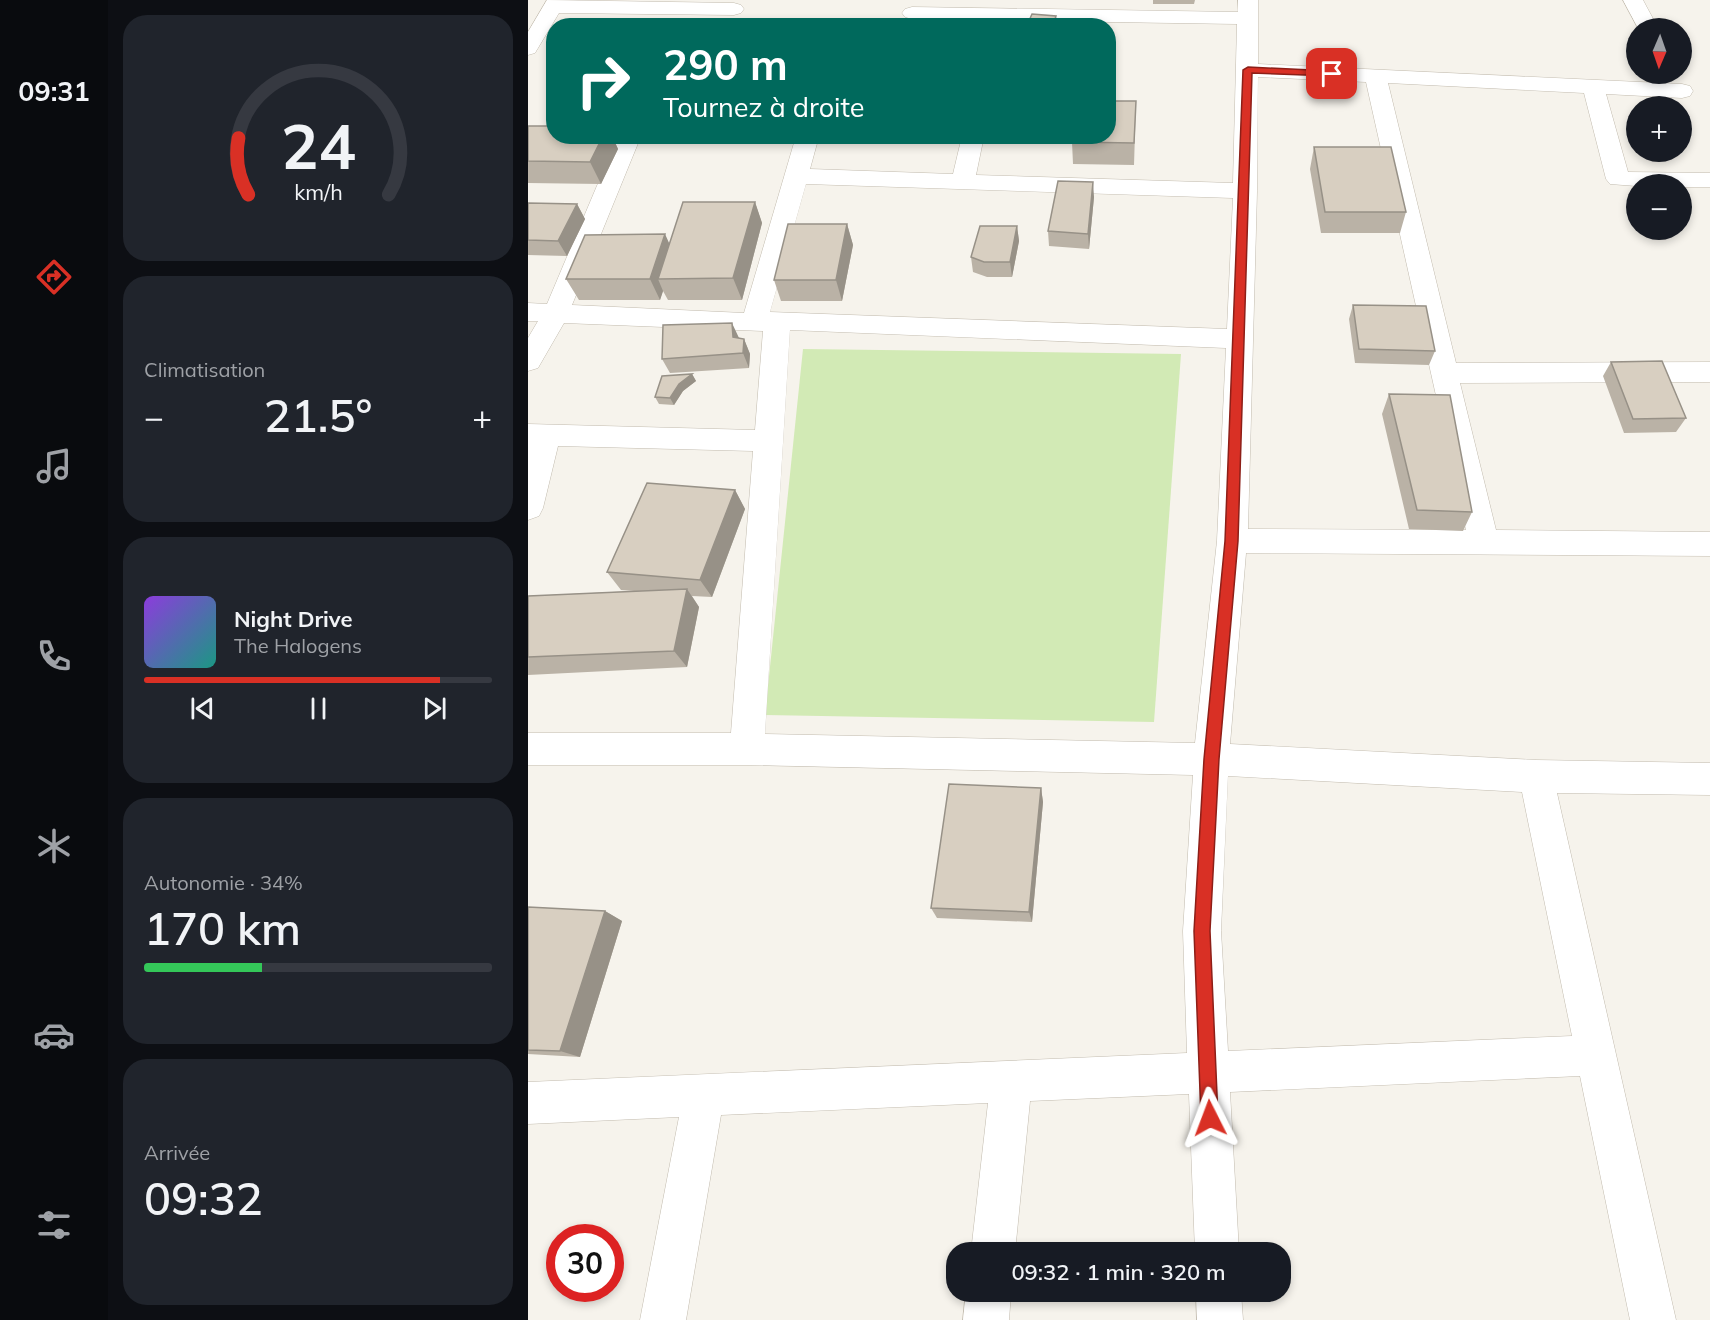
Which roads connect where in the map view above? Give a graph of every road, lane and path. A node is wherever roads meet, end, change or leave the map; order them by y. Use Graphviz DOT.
graph roads {
  1 [pos="1633,0"];
  2 [pos="555,3"];
  3 [pos="1249,9"];
  4 [pos="733,12"];
  5 [pos="912,13"];
  6 [pos="546,18"];
  7 [pos="973,18"];
  8 [pos="1044,18"];
  9 [pos="1643,18"];
  10 [pos="546,19"];
  11 [pos="528,50"];
  12 [pos="1248,70"];
  13 [pos="1375,76"];
  14 [pos="1678,84"];
  15 [pos="1593,86"];
  16 [pos="627,144"];
  17 [pos="806,144"];
  18 [pos="971,144"];
  19 [pos="796,176"];
  20 [pos="1710,180"];
  21 [pos="963,182"];
  22 [pos="1245,191"];
  23 [pos="528,312"];
  24 [pos="556,313"];
  25 [pos="766,321"];
  26 [pos="1240,339"];
  27 [pos="528,361"];
  28 [pos="1710,372"];
  29 [pos="1444,373"];
  30 [pos="538,435"];
  31 [pos="769,441"];
  32 [pos="528,508"];
  33 [pos="1232,541"];
  34 [pos="1484,543"];
  35 [pos="1710,544"];
  36 [pos="528,749"];
  37 [pos="747,749"];
  38 [pos="1211,759"];
  39 [pos="1536,776"];
  40 [pos="1710,779"];
  41 [pos="1596,1055"];
  42 [pos="1208,1073"];
  43 [pos="1011,1081"];
  44 [pos="704,1095"];
  45 [pos="528,1103"];
  46 [pos="994,1242"];
  47 [pos="1216,1242"];
  48 [pos="988,1302"];
  49 [pos="1219,1302"];
  50 [pos="663,1320"];
  51 [pos="986,1320"];
  52 [pos="1220,1320"];
  53 [pos="1653,1320"];
  1 -- 9 [label="street"];
  2 -- 4 [label="street"];
  2 -- 6 [label="street"];
  3 -- 8 [label="street"];
  3 -- 12 [label="street"];
  5 -- 7 [label="street"];
  10 -- 11 [label="street"];
  12 -- 13 [label="street"];
  12 -- 22 [label="street"];
  13 -- 15 [label="street"];
  13 -- 29 [label="street"];
  14 -- 15 [label="street"];
  15 -- 20 [label="street"];
  16 -- 24 [label="street"];
  17 -- 19 [label="street"];
  18 -- 21 [label="street"];
  19 -- 21 [label="street"];
  19 -- 25 [label="street"];
  21 -- 22 [label="street"];
  22 -- 26 [label="street"];
  23 -- 24 [label="street"];
  24 -- 25 [label="street"];
  24 -- 27 [label="street"];
  25 -- 26 [label="street"];
  25 -- 31 [label="street"];
  26 -- 33 [label="street"];
  28 -- 29 [label="street"];
  29 -- 34 [label="street"];
  30 -- 31 [label="street"];
  30 -- 32 [label="street"];
  31 -- 37 [label="street"];
  33 -- 34 [label="street"];
  33 -- 38 [label="street"];
  34 -- 35 [label="street"];
  36 -- 37 [label="street"];
  37 -- 38 [label="street"];
  38 -- 39 [label="street"];
  38 -- 42 [label="street"];
  39 -- 40 [label="street"];
  39 -- 41 [label="street"];
  41 -- 42 [label="street"];
  41 -- 53 [label="street"];
  42 -- 43 [label="street"];
  42 -- 47 [label="street"];
  43 -- 44 [label="street"];
  43 -- 46 [label="street"];
  44 -- 45 [label="street"];
  44 -- 50 [label="street"];
  48 -- 51 [label="street"];
  49 -- 52 [label="street"];
}
